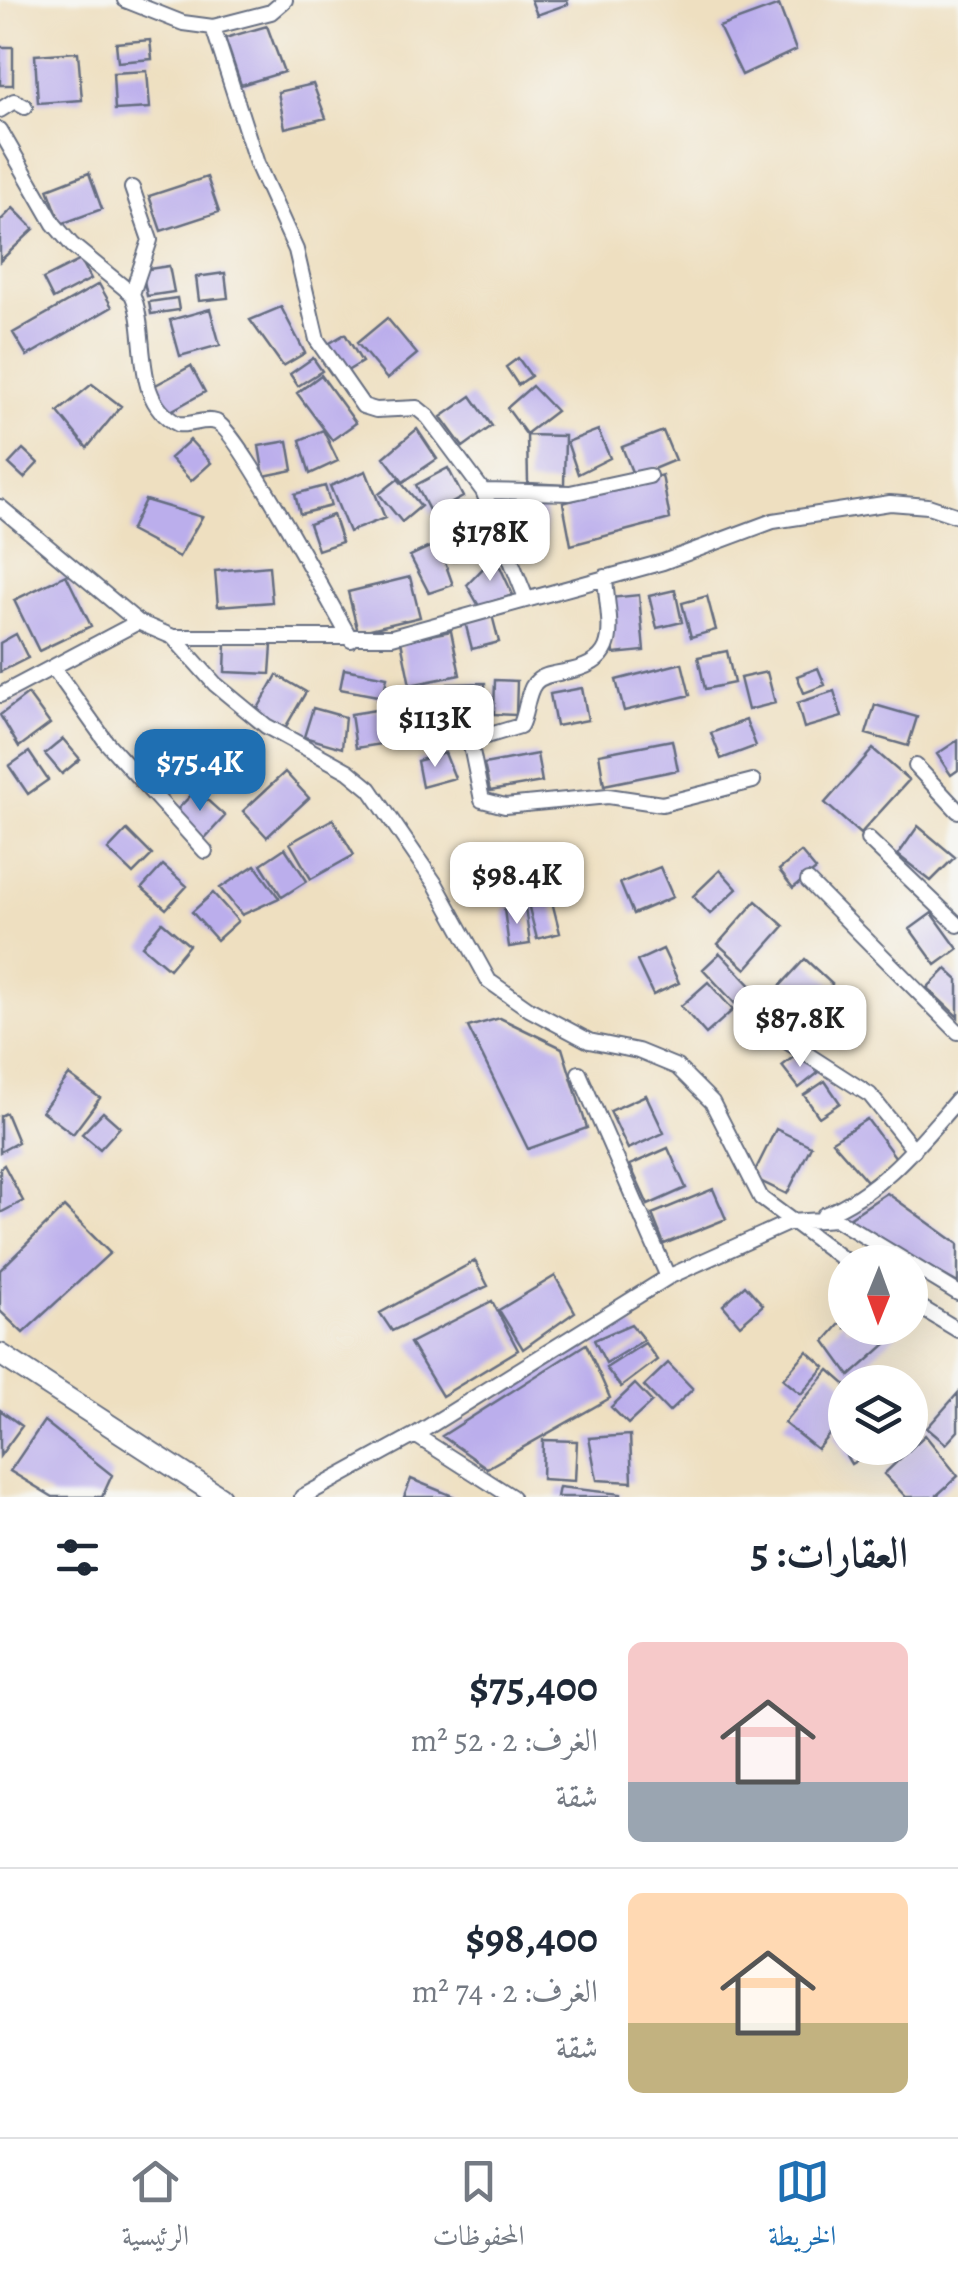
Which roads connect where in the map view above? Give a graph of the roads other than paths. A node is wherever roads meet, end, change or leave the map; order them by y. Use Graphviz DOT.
graph roads {
  1 [pos="126,0"];
  2 [pos="285,0"];
  3 [pos="213,27"];
  4 [pos="26,106"];
  5 [pos="0,110"];
  6 [pos="0,130"];
  7 [pos="132,188"];
  8 [pos="132,294"];
  9 [pos="649,476"];
  10 [pos="484,491"];
  11 [pos="0,507"];
  12 [pos="958,516"];
  13 [pos="605,577"];
  14 [pos="526,598"];
  15 [pos="138,622"];
  16 [pos="172,637"];
  17 [pos="351,640"];
  18 [pos="53,667"];
  19 [pos="0,695"];
  20 [pos="916,766"];
  21 [pos="753,780"];
  22 [pos="958,811"];
  23 [pos="868,839"];
  24 [pos="205,851"];
  25 [pos="808,881"];
  26 [pos="958,925"];
  27 [pos="763,1026"];
  28 [pos="958,1032"];
  29 [pos="580,1073"];
  30 [pos="958,1099"];
  31 [pos="914,1150"];
  32 [pos="821,1217"];
  33 [pos="790,1222"];
  34 [pos="828,1249"];
  35 [pos="668,1277"];
  36 [pos="958,1293"];
  37 [pos="928,1312"];
  38 [pos="958,1330"];
  39 [pos="0,1354"];
  40 [pos="415,1436"];
  41 [pos="220,1497"];
  42 [pos="302,1497"];
  43 [pos="512,1497"];
  1 -- 3 [label="street"];
  2 -- 3 [label="street"];
  3 -- 10 [label="street"];
  4 -- 5 [label="street"];
  6 -- 8 [label="street"];
  7 -- 8 [label="street"];
  8 -- 17 [label="street"];
  9 -- 10 [label="street"];
  10 -- 14 [label="street"];
  11 -- 15 [label="street"];
  12 -- 13 [label="street"];
  13 -- 14 [label="street"];
  13 -- 21 [label="street"];
  14 -- 17 [label="street"];
  15 -- 16 [label="street"];
  15 -- 18 [label="street"];
  16 -- 17 [label="street"];
  16 -- 33 [label="street"];
  18 -- 19 [label="street"];
  18 -- 24 [label="street"];
  20 -- 22 [label="street"];
  23 -- 26 [label="street"];
  25 -- 28 [label="street"];
  27 -- 31 [label="street"];
  29 -- 35 [label="street"];
  30 -- 31 [label="street"];
  31 -- 32 [label="street"];
  32 -- 33 [label="street"];
  32 -- 36 [label="street"];
  33 -- 34 [label="street"];
  33 -- 35 [label="street"];
  35 -- 40 [label="street"];
  37 -- 38 [label="street"];
  39 -- 41 [label="main road"];
  40 -- 42 [label="street"];
  40 -- 43 [label="street"];
}
